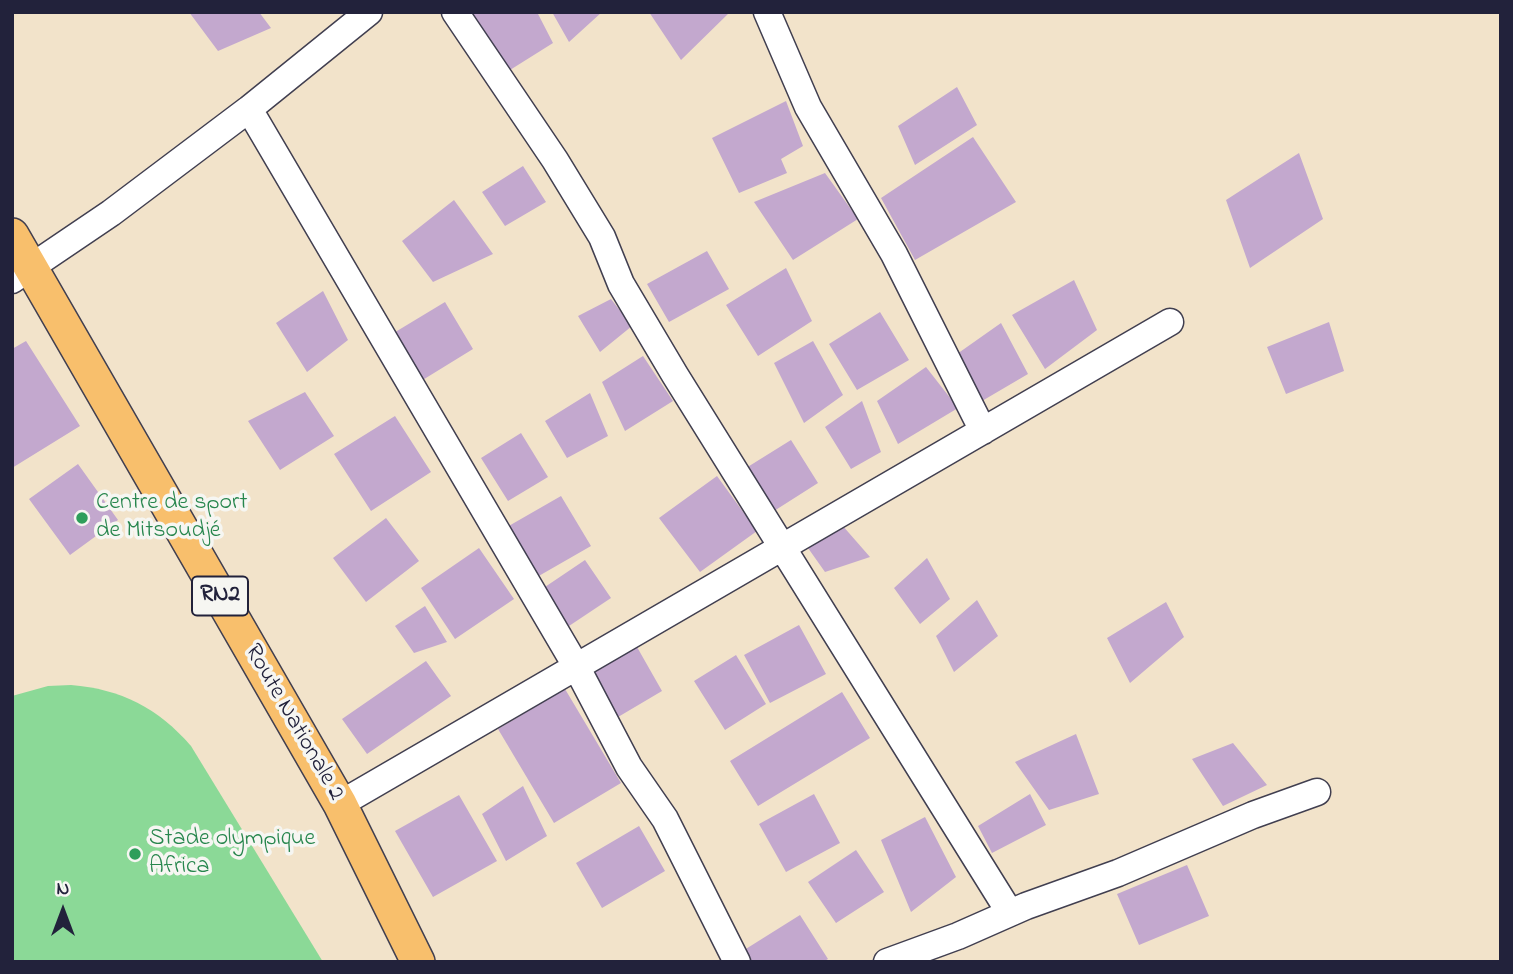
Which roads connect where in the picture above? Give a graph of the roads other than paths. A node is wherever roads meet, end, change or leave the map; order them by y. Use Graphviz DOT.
graph roads {
  1 [pos="369,12"];
  2 [pos="455,12"];
  3 [pos="767,12"];
  4 [pos="249,109"];
  5 [pos="12,235"];
  6 [pos="21,273"];
  7 [pos="1170,322"];
  8 [pos="983,431"];
  9 [pos="782,549"];
  10 [pos="576,666"];
  11 [pos="1317,792"];
  12 [pos="340,804"];
  13 [pos="1010,913"];
  14 [pos="418,962"];
  15 [pos="737,962"];
  16 [pos="887,962"];
  1 -- 4 [label="street"];
  2 -- 9 [label="street"];
  3 -- 8 [label="street"];
  4 -- 6 [label="street"];
  4 -- 10 [label="street"];
  5 -- 6 [label="main road, Route Nationale 2 / RN2"];
  6 -- 12 [label="main road, Route Nationale 2 / RN2"];
  7 -- 8 [label="street"];
  8 -- 9 [label="street"];
  9 -- 10 [label="street"];
  9 -- 13 [label="street"];
  10 -- 12 [label="street"];
  10 -- 15 [label="street"];
  11 -- 13 [label="street"];
  12 -- 14 [label="main road, Route Nationale 2 / RN2"];
  13 -- 16 [label="street"];
}
